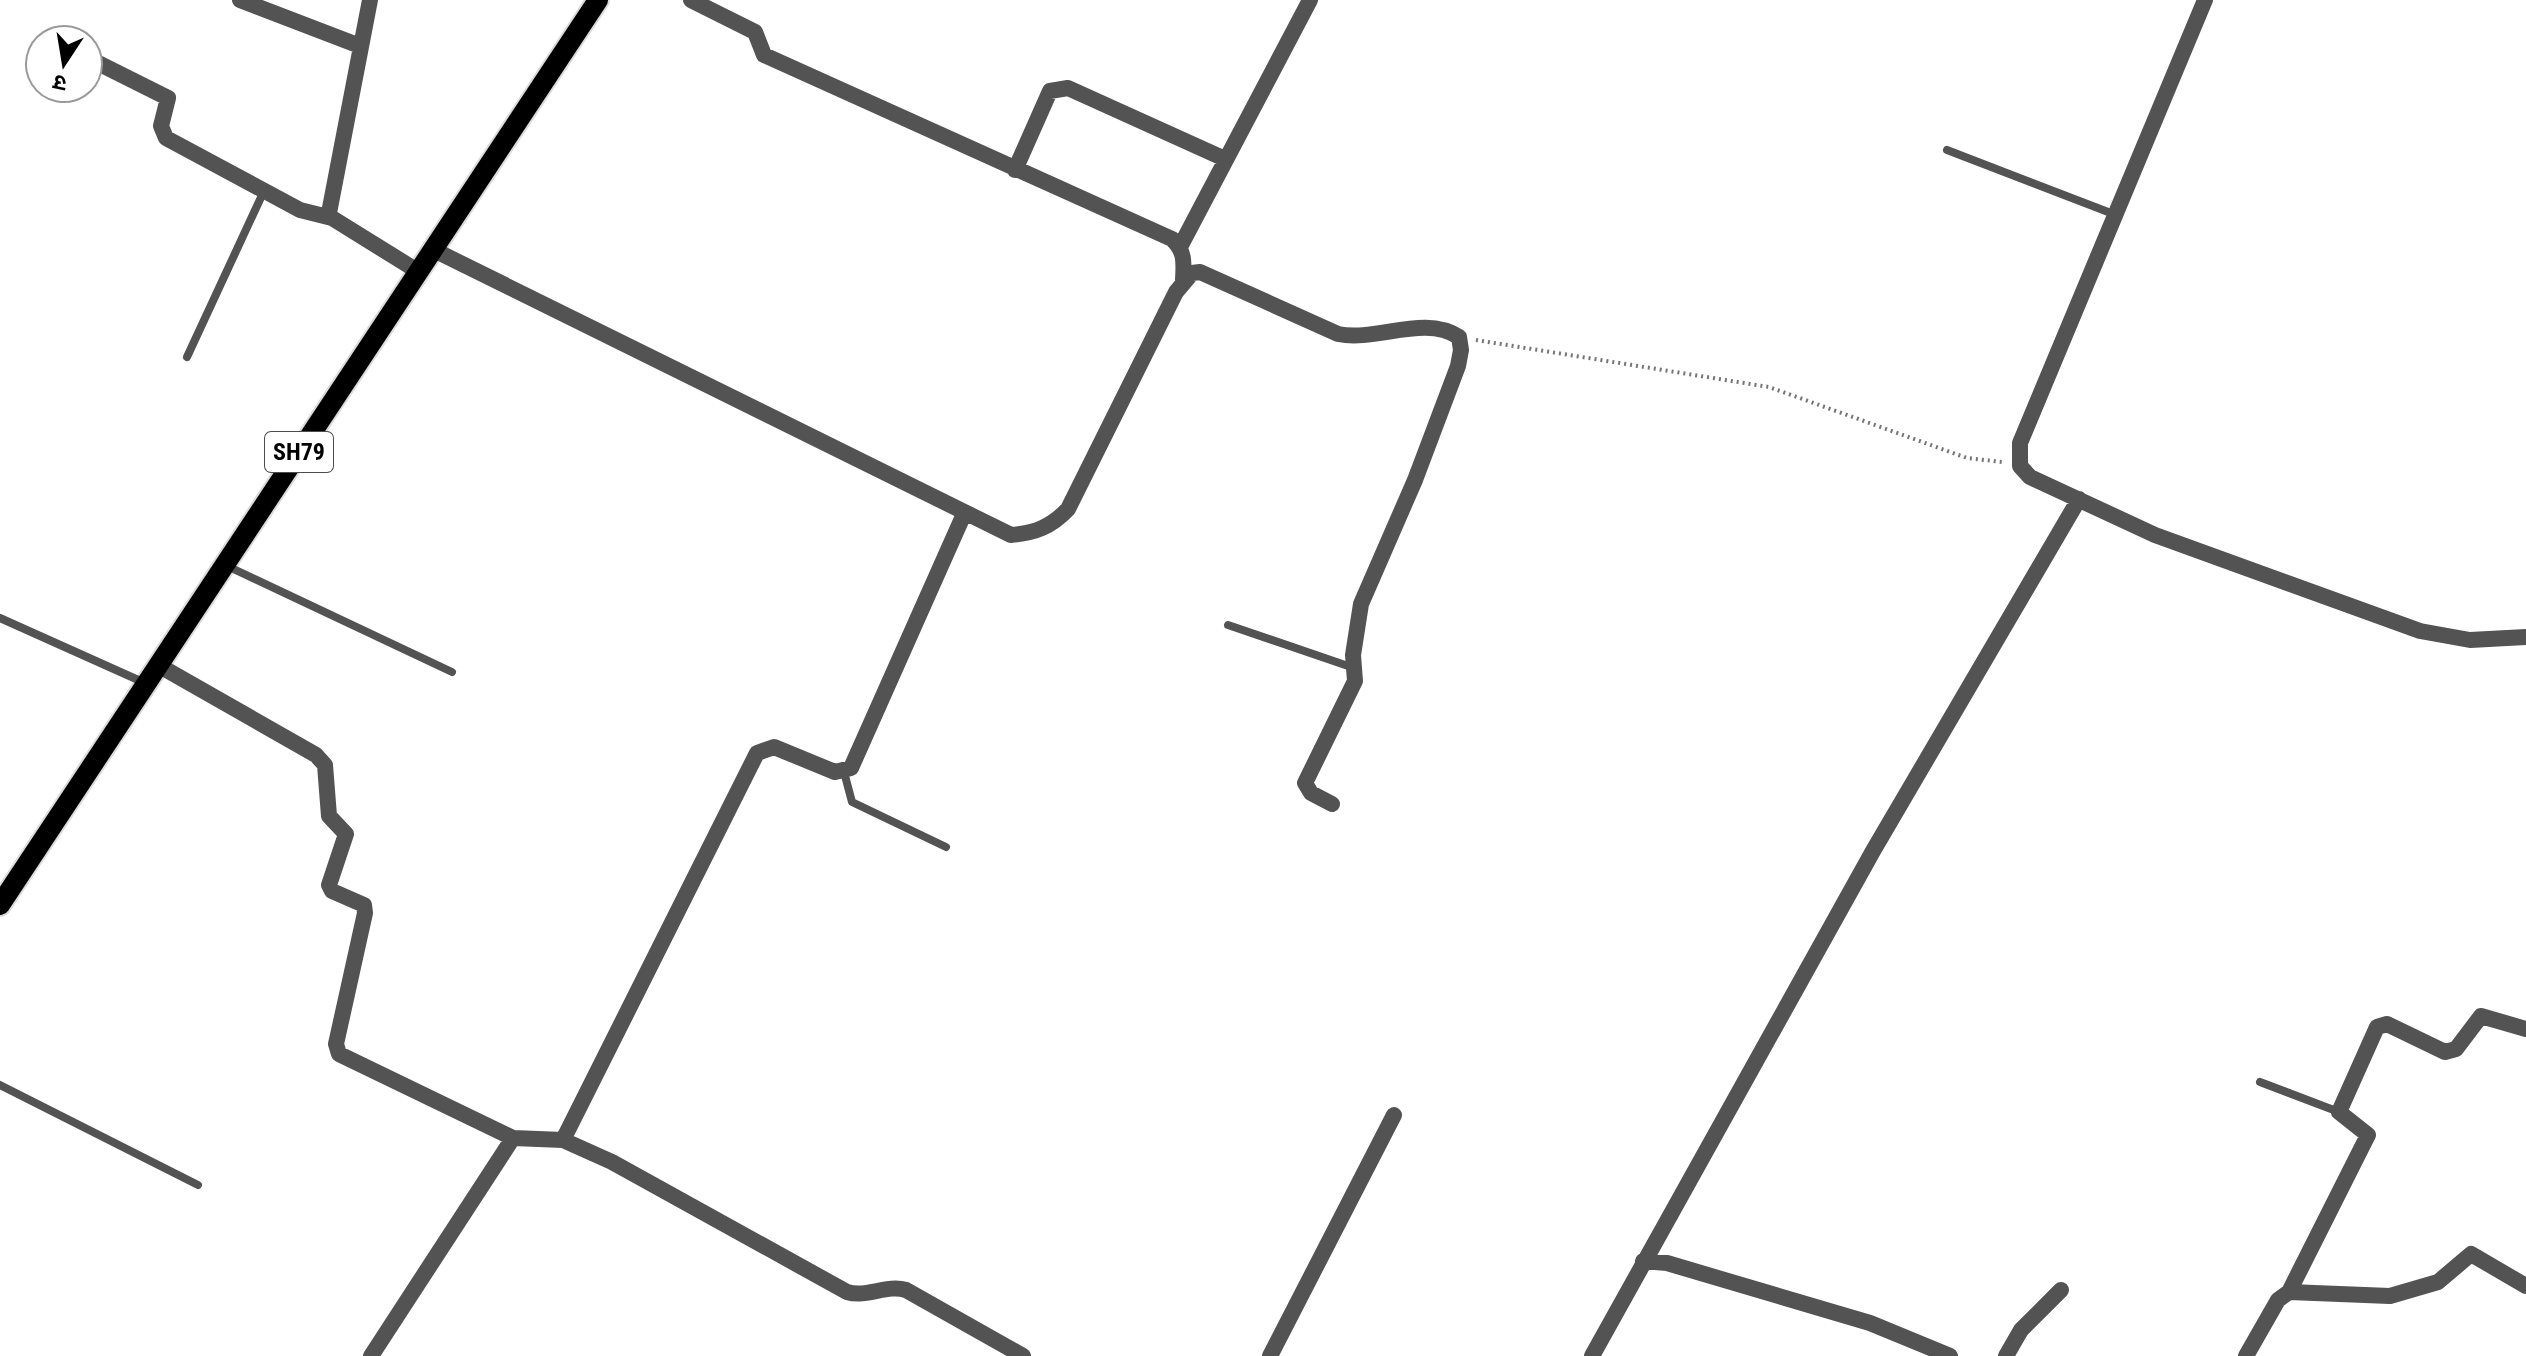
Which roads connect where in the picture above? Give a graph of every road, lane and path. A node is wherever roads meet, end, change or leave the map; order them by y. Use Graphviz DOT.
graph roads {
  1 [pos="240,0"];
  2 [pos="370,0"];
  3 [pos="598,0"];
  4 [pos="691,0"];
  5 [pos="1310,0"];
  6 [pos="2205,0"];
  7 [pos="360,46"];
  8 [pos="104,66"];
  9 [pos="1947,150"];
  10 [pos="1225,159"];
  11 [pos="1015,170"];
  12 [pos="263,193"];
  13 [pos="2117,215"];
  14 [pos="332,218"];
  15 [pos="1180,247"];
  16 [pos="434,250"];
  17 [pos="419,272"];
  18 [pos="1183,280"];
  19 [pos="1459,337"];
  20 [pos="187,357"];
  21 [pos="2018,453"];
  22 [pos="2079,499"];
  23 [pos="964,514"];
  24 [pos="224,565"];
  25 [pos="0,618"];
  26 [pos="1228,625"];
  27 [pos="2526,637"];
  28 [pos="158,665"];
  29 [pos="1355,668"];
  30 [pos="452,672"];
  31 [pos="145,684"];
  32 [pos="844,772"];
  33 [pos="1332,804"];
  34 [pos="946,847"];
  35 [pos="0,905"];
  36 [pos="2526,1029"];
  37 [pos="2260,1082"];
  38 [pos="0,1085"];
  39 [pos="2339,1112"];
  40 [pos="1394,1115"];
  41 [pos="513,1138"];
  42 [pos="563,1140"];
  43 [pos="198,1185"];
  44 [pos="1643,1261"];
  45 [pos="2526,1286"];
  46 [pos="2061,1290"];
  47 [pos="2289,1292"];
  48 [pos="371,1356"];
  49 [pos="1023,1356"];
  50 [pos="1270,1356"];
  51 [pos="1592,1356"];
  52 [pos="1950,1356"];
  53 [pos="2006,1356"];
  54 [pos="2246,1356"];
  1 -- 7 [label="street"];
  2 -- 7 [label="street"];
  3 -- 16 [label="main road, SH79"];
  4 -- 11 [label="street"];
  5 -- 10 [label="street"];
  6 -- 13 [label="street"];
  7 -- 14 [label="street"];
  8 -- 12 [label="street"];
  9 -- 13 [label="lane"];
  10 -- 11 [label="street"];
  10 -- 15 [label="street"];
  11 -- 15 [label="street"];
  12 -- 14 [label="street"];
  12 -- 20 [label="lane"];
  13 -- 21 [label="street"];
  14 -- 17 [label="street"];
  15 -- 18 [label="street"];
  16 -- 17 [label="main road, SH79"];
  16 -- 23 [label="street"];
  17 -- 24 [label="main road, SH79"];
  18 -- 19 [label="street"];
  18 -- 23 [label="street"];
  19 -- 21 [label="path"];
  19 -- 29 [label="street"];
  21 -- 22 [label="street"];
  22 -- 27 [label="street"];
  22 -- 44 [label="street"];
  23 -- 32 [label="street"];
  24 -- 28 [label="main road, SH79"];
  24 -- 30 [label="lane"];
  25 -- 31 [label="lane"];
  26 -- 29 [label="lane"];
  28 -- 31 [label="main road, SH79"];
  28 -- 41 [label="street"];
  29 -- 33 [label="street"];
  31 -- 35 [label="main road, SH79"];
  32 -- 34 [label="lane"];
  32 -- 42 [label="street"];
  36 -- 39 [label="street"];
  37 -- 39 [label="lane"];
  38 -- 43 [label="lane"];
  39 -- 47 [label="street"];
  40 -- 50 [label="street"];
  41 -- 42 [label="street"];
  41 -- 48 [label="street"];
  42 -- 49 [label="street"];
  44 -- 51 [label="street"];
  44 -- 52 [label="street"];
  45 -- 47 [label="street"];
  46 -- 53 [label="street"];
  47 -- 54 [label="street"];
}
